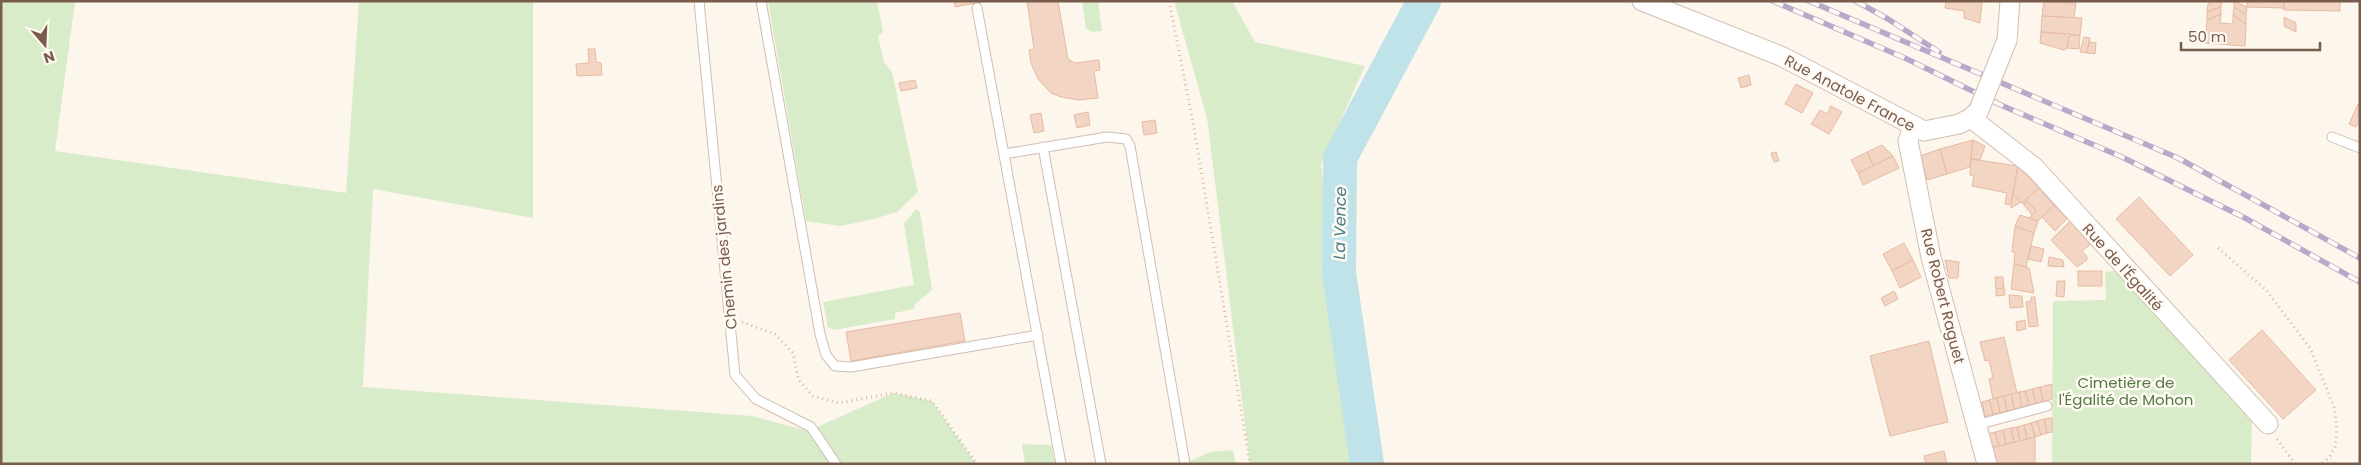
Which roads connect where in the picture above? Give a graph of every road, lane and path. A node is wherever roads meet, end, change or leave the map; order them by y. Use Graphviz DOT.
graph roads {
  1 [pos="699,1"];
  2 [pos="761,1"];
  3 [pos="1169,1"];
  4 [pos="1642,1"];
  5 [pos="2010,1"];
  6 [pos="977,8"];
  7 [pos="1975,114"];
  8 [pos="1913,127"];
  9 [pos="2332,137"];
  10 [pos="1044,147"];
  11 [pos="2360,148"];
  12 [pos="1004,154"];
  13 [pos="2218,248"];
  14 [pos="730,320"];
  15 [pos="1038,335"];
  16 [pos="2047,406"];
  17 [pos="2268,424"];
  18 [pos="1976,425"];
  19 [pos="836,464"];
  20 [pos="977,464"];
  21 [pos="1061,464"];
  22 [pos="1101,464"];
  23 [pos="1185,464"];
  24 [pos="1250,464"];
  25 [pos="1987,464"];
  26 [pos="2296,464"];
  27 [pos="2322,464"];
  1 -- 14 [label="lane, Chemin des jardins"];
  2 -- 15 [label="lane"];
  3 -- 24 [label="path"];
  4 -- 8 [label="street, Rue Anatole France"];
  5 -- 7 [label="street, bridge"];
  6 -- 12 [label="lane"];
  7 -- 8 [label="street, Rue Anatole France"];
  7 -- 17 [label="street, Rue de l'Égalité"];
  8 -- 18 [label="street, Rue Robert Raguet"];
  9 -- 11 [label="lane"];
  10 -- 12 [label="lane"];
  10 -- 22 [label="lane"];
  10 -- 23 [label="lane"];
  12 -- 15 [label="lane"];
  13 -- 27 [label="path"];
  14 -- 19 [label="lane, Chemin des jardins"];
  14 -- 20 [label="path"];
  15 -- 21 [label="lane"];
  16 -- 18 [label="lane"];
  17 -- 26 [label="path"];
  18 -- 25 [label="street, Rue Robert Raguet"];
}
